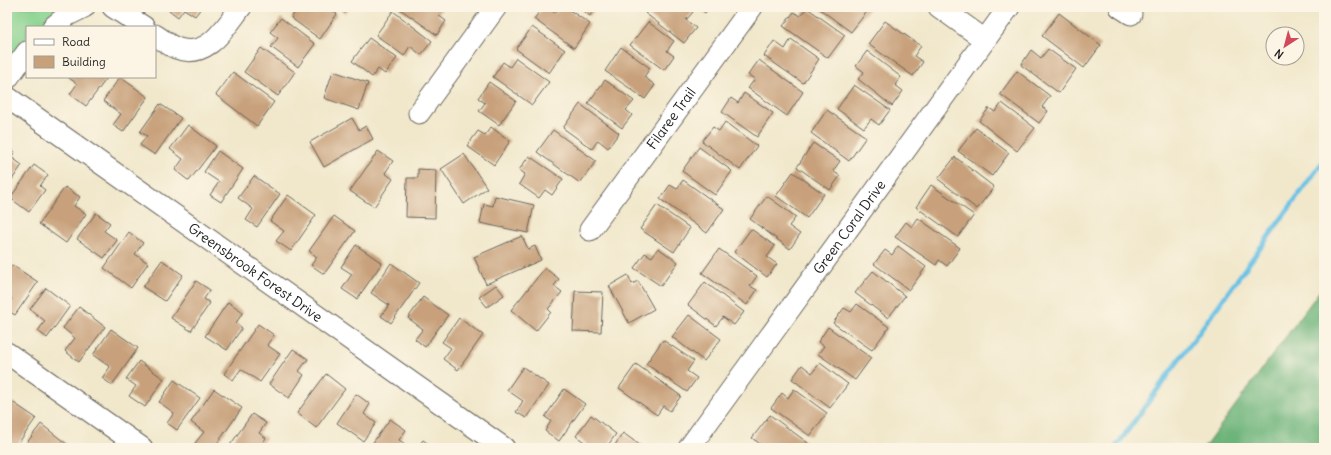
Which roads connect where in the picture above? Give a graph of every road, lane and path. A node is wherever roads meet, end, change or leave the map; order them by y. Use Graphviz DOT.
graph roads {
  1 [pos="84,7"];
  2 [pos="113,7"];
  3 [pos="241,7"];
  4 [pos="496,7"];
  5 [pos="752,7"];
  6 [pos="939,7"];
  7 [pos="1010,7"];
  8 [pos="54,26"];
  9 [pos="142,26"];
  10 [pos="156,36"];
  11 [pos="985,40"];
  12 [pos="26,53"];
  13 [pos="7,79"];
  14 [pos="7,97"];
  15 [pos="419,112"];
  16 [pos="590,230"];
  17 [pos="7,353"];
  18 [pos="142,448"];
  19 [pos="504,448"];
  20 [pos="690,448"];
  1 -- 8 [label="street"];
  2 -- 9 [label="street"];
  3 -- 10 [label="street"];
  4 -- 15 [label="street"];
  5 -- 16 [label="street, Filaree Trail"];
  6 -- 11 [label="street"];
  7 -- 11 [label="street, Green Coral Drive"];
  11 -- 20 [label="street, Green Coral Drive"];
  12 -- 13 [label="street"];
  14 -- 19 [label="street, Greensbrook Forest Drive"];
  17 -- 18 [label="street"];
}
